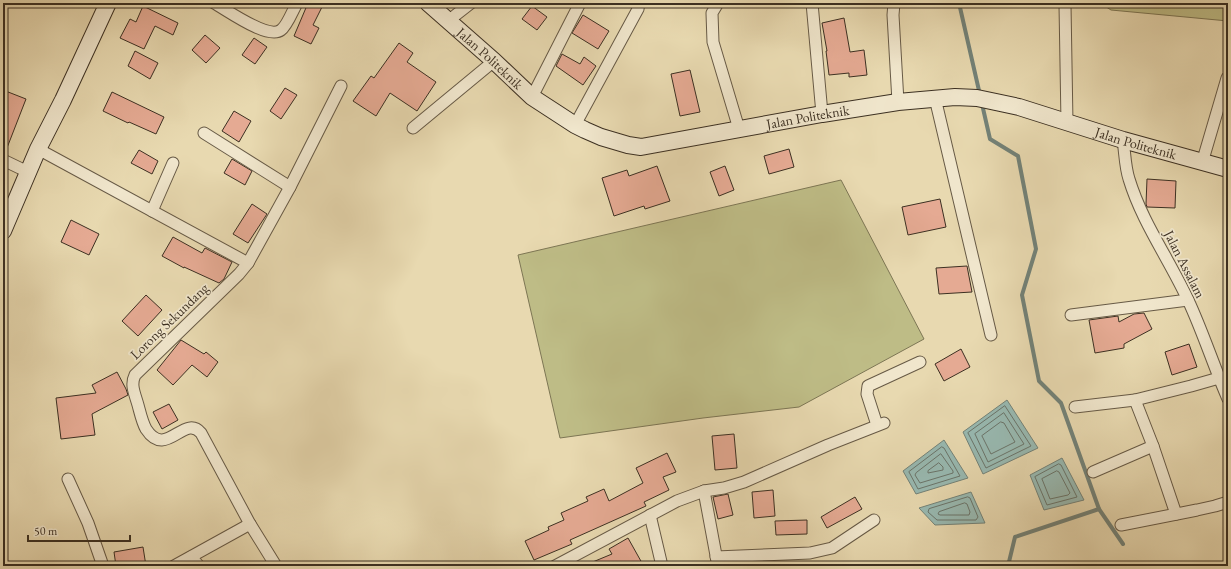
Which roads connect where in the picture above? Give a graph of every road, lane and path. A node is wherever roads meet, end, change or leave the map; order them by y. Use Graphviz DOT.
graph roads {
  1 [pos="108,3"];
  2 [pos="215,3"];
  3 [pos="297,3"];
  4 [pos="428,3"];
  5 [pos="471,3"];
  6 [pos="580,3"];
  7 [pos="639,3"];
  8 [pos="718,3"];
  9 [pos="812,3"];
  10 [pos="894,3"];
  11 [pos="1065,5"];
  12 [pos="448,21"];
  13 [pos="494,61"];
  14 [pos="1227,78"];
  15 [pos="341,86"];
  16 [pos="532,97"];
  17 [pos="936,98"];
  18 [pos="898,102"];
  19 [pos="822,114"];
  20 [pos="1067,123"];
  21 [pos="575,125"];
  22 [pos="413,128"];
  23 [pos="739,129"];
  24 [pos="204,133"];
  25 [pos="1123,140"];
  26 [pos="38,149"];
  27 [pos="3,160"];
  28 [pos="173,162"];
  29 [pos="1202,163"];
  30 [pos="1228,170"];
  31 [pos="28,172"];
  32 [pos="290,187"];
  33 [pos="152,211"];
  34 [pos="3,231"];
  35 [pos="248,263"];
  36 [pos="1188,300"];
  37 [pos="1071,315"];
  38 [pos="991,335"];
  39 [pos="920,362"];
  40 [pos="1219,378"];
  41 [pos="1228,399"];
  42 [pos="1136,400"];
  43 [pos="1075,407"];
  44 [pos="1153,446"];
  45 [pos="1093,472"];
  46 [pos="68,479"];
  47 [pos="704,491"];
  48 [pos="1228,502"];
  49 [pos="1176,514"];
  50 [pos="650,515"];
  51 [pos="874,520"];
  52 [pos="250,524"];
  53 [pos="1121,525"];
  54 [pos="191,557"];
  55 [pos="717,561"];
  56 [pos="103,566"];
  57 [pos="174,566"];
  58 [pos="199,566"];
  59 [pos="276,566"];
  60 [pos="555,566"];
  61 [pos="662,566"];
  1 -- 26 [label="street"];
  2 -- 3 [label="street"];
  4 -- 12 [label="street, Jalan Politeknik"];
  5 -- 12 [label="street"];
  6 -- 16 [label="street"];
  7 -- 21 [label="street"];
  8 -- 23 [label="street"];
  9 -- 19 [label="street"];
  10 -- 18 [label="street"];
  11 -- 20 [label="street"];
  12 -- 13 [label="street, Jalan Politeknik"];
  13 -- 16 [label="street, Jalan Politeknik"];
  13 -- 22 [label="street"];
  14 -- 29 [label="street"];
  15 -- 32 [label="street"];
  16 -- 21 [label="street, Jalan Politeknik"];
  17 -- 18 [label="street, Jalan Politeknik"];
  17 -- 20 [label="street, Jalan Politeknik"];
  17 -- 38 [label="street"];
  18 -- 19 [label="street, Jalan Politeknik"];
  19 -- 23 [label="street, Jalan Politeknik"];
  20 -- 25 [label="street, Jalan Politeknik"];
  21 -- 23 [label="street, Jalan Politeknik"];
  24 -- 32 [label="street"];
  25 -- 29 [label="street, Jalan Politeknik"];
  25 -- 36 [label="street, Jalan Assalam"];
  26 -- 31 [label="street"];
  26 -- 33 [label="street"];
  27 -- 31 [label="street"];
  28 -- 33 [label="street"];
  29 -- 30 [label="street, Jalan Politeknik"];
  31 -- 34 [label="street"];
  32 -- 35 [label="street"];
  33 -- 35 [label="street"];
  35 -- 52 [label="street, Lorong Sekundang"];
  36 -- 37 [label="street"];
  36 -- 40 [label="street, Jalan Assalam"];
  39 -- 47 [label="street"];
  40 -- 41 [label="street, Jalan Assalam"];
  40 -- 42 [label="street"];
  42 -- 43 [label="street"];
  42 -- 44 [label="street"];
  44 -- 45 [label="street"];
  44 -- 49 [label="street"];
  46 -- 56 [label="street"];
  47 -- 50 [label="street"];
  47 -- 55 [label="street"];
  48 -- 49 [label="street"];
  49 -- 53 [label="street"];
  50 -- 60 [label="street"];
  50 -- 61 [label="street"];
  51 -- 55 [label="street"];
  52 -- 54 [label="street"];
  52 -- 59 [label="street, Lorong Sekundang"];
  54 -- 57 [label="street"];
  54 -- 58 [label="street"];
}
